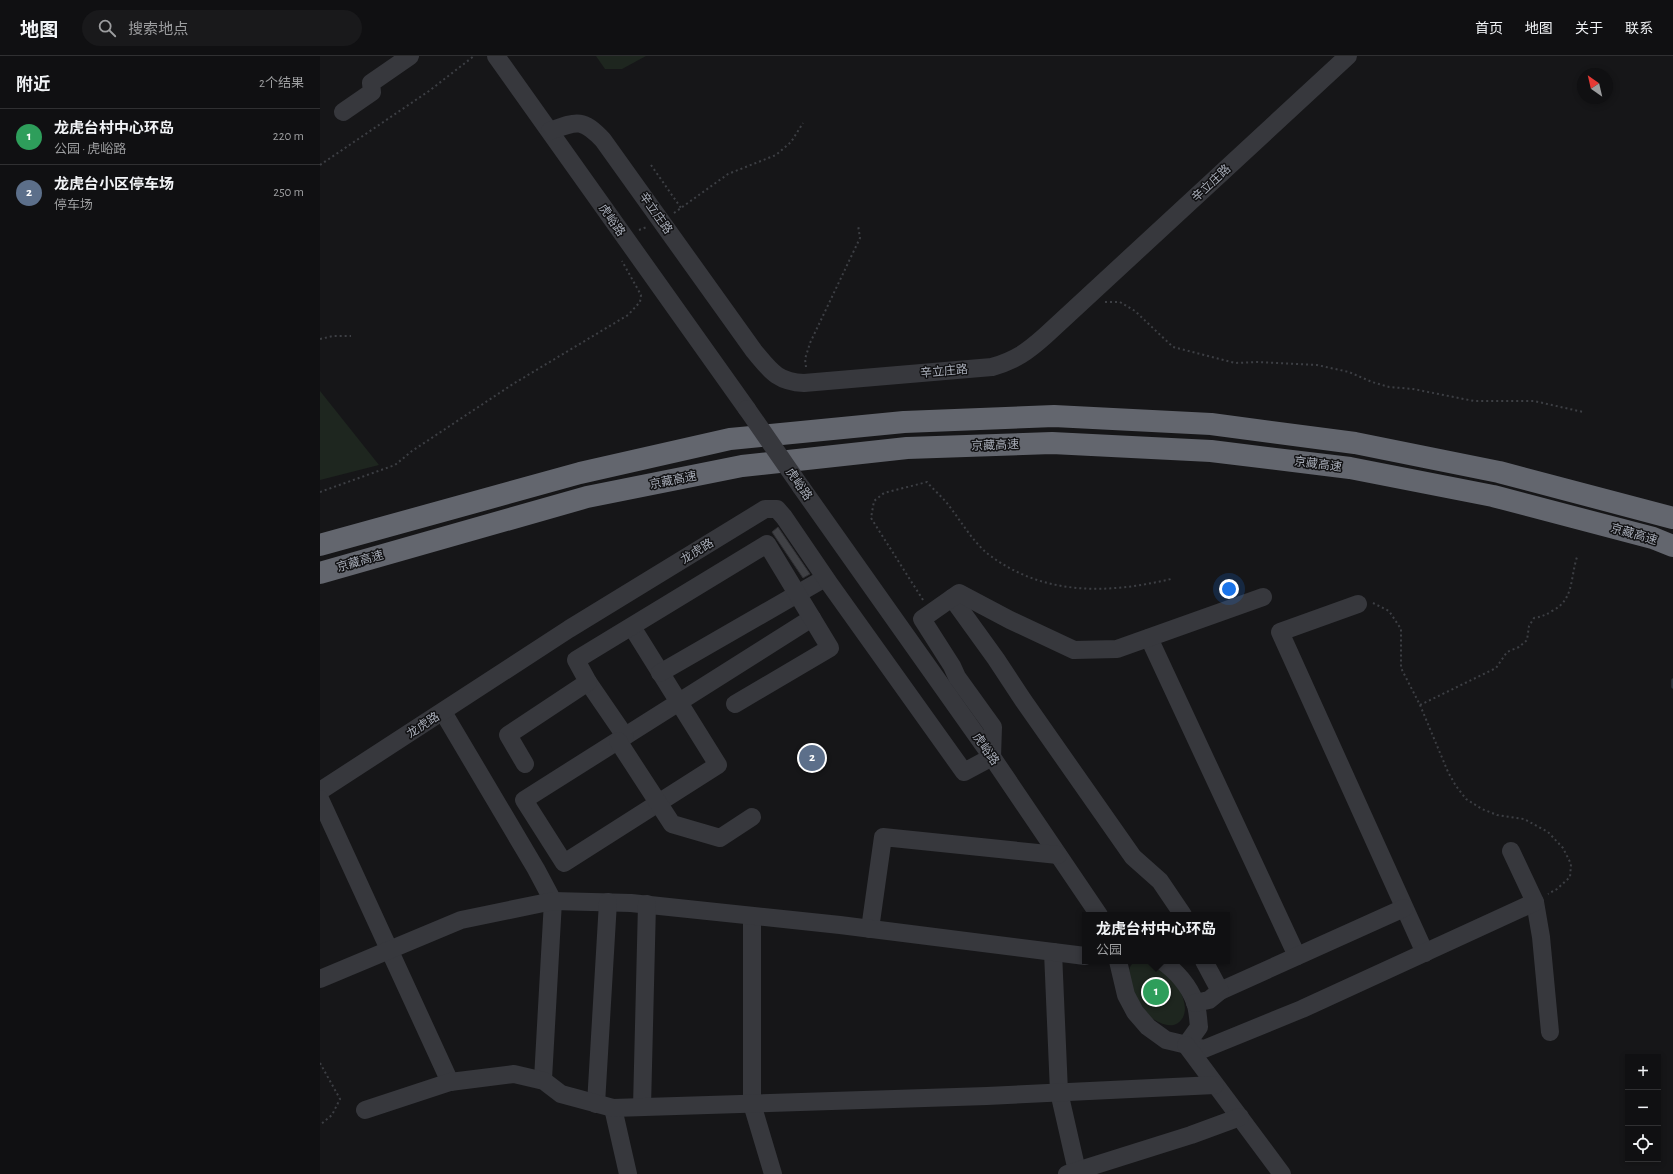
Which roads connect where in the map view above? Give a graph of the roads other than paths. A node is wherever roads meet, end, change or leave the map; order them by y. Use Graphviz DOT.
graph roads {
  1 [pos="410,56"];
  2 [pos="496,56"];
  3 [pos="1348,56"];
  4 [pos="343,112"];
  5 [pos="550,131"];
  6 [pos="1673,518"];
  7 [pos="320,545"];
  8 [pos="1673,546"];
  9 [pos="320,573"];
  10 [pos="825,578"];
  11 [pos="797,594"];
  12 [pos="1263,597"];
  13 [pos="952,598"];
  14 [pos="1358,604"];
  15 [pos="812,618"];
  16 [pos="632,627"];
  17 [pos="1149,638"];
  18 [pos="660,673"];
  19 [pos="588,682"];
  20 [pos="679,702"];
  21 [pos="735,704"];
  22 [pos="443,712"];
  23 [pos="622,739"];
  24 [pos="992,757"];
  25 [pos="525,764"];
  26 [pos="320,791"];
  27 [pos="320,799"];
  28 [pos="658,803"];
  29 [pos="752,817"];
  30 [pos="1511,851"];
  31 [pos="1058,855"];
  32 [pos="553,901"];
  33 [pos="608,902"];
  34 [pos="1535,902"];
  35 [pos="647,904"];
  36 [pos="1404,908"];
  37 [pos="1097,912"];
  38 [pos="1181,912"];
  39 [pos="752,916"];
  40 [pos="870,929"];
  41 [pos="390,950"];
  42 [pos="1053,952"];
  43 [pos="1425,954"];
  44 [pos="1082,956"];
  45 [pos="1297,956"];
  46 [pos="1119,964"];
  47 [pos="1166,964"];
  48 [pos="1206,964"];
  49 [pos="320,979"];
  50 [pos="1220,992"];
  51 [pos="1195,1003"];
  52 [pos="1550,1032"];
  53 [pos="1186,1045"];
  54 [pos="544,1081"];
  55 [pos="450,1082"];
  56 [pos="1216,1085"];
  57 [pos="1059,1092"];
  58 [pos="752,1104"];
  59 [pos="604,1106"];
  60 [pos="642,1107"];
  61 [pos="365,1110"];
  62 [pos="1240,1117"];
  63 [pos="1072,1172"];
  64 [pos="628,1174"];
  65 [pos="773,1174"];
  66 [pos="1282,1174"];
  1 -- 4 [label="street"];
  2 -- 5 [label="street, 虎峪路"];
  3 -- 5 [label="street, 辛立庄路"];
  5 -- 24 [label="street, 虎峪路, bridge"];
  6 -- 7 [label="highway"];
  8 -- 9 [label="highway, 京藏高速"];
  10 -- 11 [label="street"];
  10 -- 22 [label="street, 龙虎路"];
  10 -- 24 [label="street, 龙虎路"];
  11 -- 15 [label="street"];
  11 -- 16 [label="street"];
  11 -- 18 [label="street"];
  12 -- 17 [label="street"];
  13 -- 17 [label="street"];
  13 -- 24 [label="street"];
  13 -- 38 [label="street"];
  14 -- 36 [label="street"];
  15 -- 20 [label="street"];
  15 -- 21 [label="street"];
  16 -- 18 [label="street"];
  16 -- 19 [label="street"];
  17 -- 45 [label="street"];
  18 -- 20 [label="street"];
  19 -- 23 [label="street"];
  19 -- 25 [label="street"];
  20 -- 23 [label="street"];
  20 -- 28 [label="street"];
  22 -- 26 [label="street, 龙虎路"];
  22 -- 32 [label="street"];
  23 -- 28 [label="street"];
  23 -- 28 [label="street"];
  24 -- 31 [label="street, 虎峪路"];
  27 -- 41 [label="street"];
  28 -- 29 [label="street"];
  30 -- 34 [label="street"];
  31 -- 37 [label="street, 虎峪路"];
  31 -- 40 [label="street"];
  32 -- 33 [label="street"];
  32 -- 41 [label="street"];
  32 -- 54 [label="street"];
  33 -- 35 [label="street"];
  33 -- 59 [label="street"];
  34 -- 43 [label="street"];
  34 -- 52 [label="street"];
  35 -- 39 [label="street"];
  35 -- 60 [label="street"];
  36 -- 43 [label="street"];
  36 -- 45 [label="street"];
  39 -- 40 [label="street"];
  39 -- 58 [label="street"];
  40 -- 42 [label="street"];
  41 -- 49 [label="street"];
  41 -- 55 [label="street"];
  42 -- 44 [label="street"];
  42 -- 57 [label="street"];
  43 -- 53 [label="street"];
  45 -- 50 [label="street"];
  46 -- 53 [label="street"];
  47 -- 51 [label="street"];
  48 -- 50 [label="street"];
  50 -- 51 [label="street"];
  51 -- 53 [label="street"];
  53 -- 56 [label="street"];
  54 -- 55 [label="street"];
  54 -- 59 [label="street"];
  55 -- 61 [label="street"];
  56 -- 57 [label="street"];
  56 -- 62 [label="street"];
  57 -- 58 [label="street"];
  57 -- 63 [label="street"];
  58 -- 60 [label="street"];
  58 -- 65 [label="street"];
  59 -- 60 [label="street"];
  59 -- 64 [label="street"];
  62 -- 63 [label="street"];
  62 -- 66 [label="street"];
}
